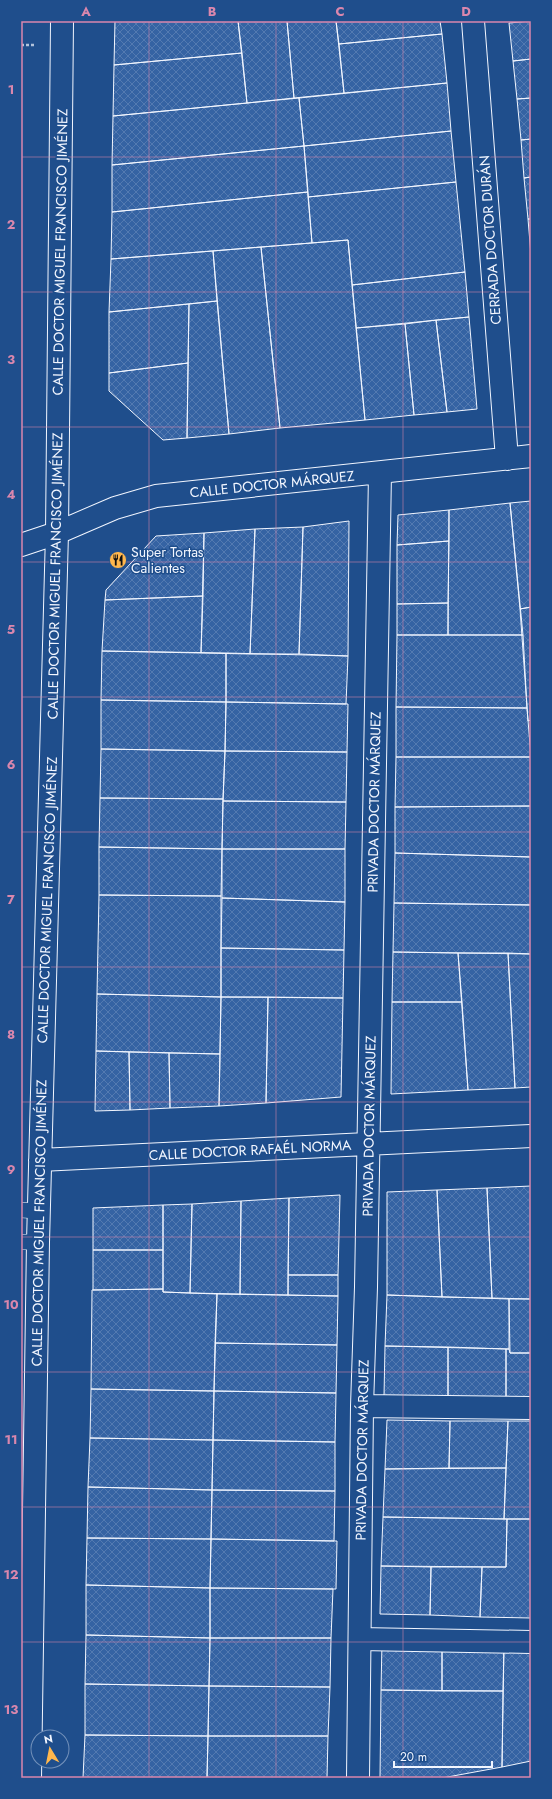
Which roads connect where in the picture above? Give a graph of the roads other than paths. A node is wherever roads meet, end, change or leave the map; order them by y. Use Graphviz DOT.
graph roads {
  1 [pos="62,21"];
  2 [pos="473,21"];
  3 [pos="531,456"];
  4 [pos="507,459"];
  5 [pos="380,473"];
  6 [pos="57,533"];
  7 [pos="21,545"];
  8 [pos="531,1136"];
  9 [pos="369,1145"];
  10 [pos="40,1160"];
  11 [pos="30,1211"];
  12 [pos="29,1242"];
  13 [pos="362,1406"];
  14 [pos="531,1408"];
  15 [pos="360,1639"];
  16 [pos="531,1642"];
  17 [pos="30,1778"];
  18 [pos="358,1778"];
  1 -- 6 [label="street, CALLE DOCTOR MIGUEL FRANCISCO JIMÉNEZ"];
  2 -- 4 [label="street, CERRADA DOCTOR DURÁN"];
  3 -- 4 [label="street, CALLE DOCTOR MÁRQUEZ"];
  4 -- 5 [label="street, CALLE DOCTOR MÁRQUEZ"];
  5 -- 6 [label="street, CALLE DOCTOR MÁRQUEZ"];
  5 -- 9 [label="street, PRIVADA DOCTOR MÁRQUEZ"];
  6 -- 7 [label="street, CALLE DOCTOR MÁRQUEZ"];
  6 -- 10 [label="street, CALLE DOCTOR MIGUEL FRANCISCO JIMÉNEZ"];
  8 -- 9 [label="street, CALLE DOCTOR RAFAÉL NORMA"];
  9 -- 10 [label="street, CALLE DOCTOR RAFAÉL NORMA"];
  9 -- 13 [label="street, PRIVADA DOCTOR MÁRQUEZ"];
  10 -- 11 [label="street, CALLE DOCTOR MIGUEL FRANCISCO JIMÉNEZ"];
  11 -- 12 [label="street, CALLE DOCTOR MIGUEL FRANCISCO JIMÉNEZ"];
  12 -- 17 [label="street, CALLE DOCTOR MIGUEL FRANCISCO JIMÉNEZ"];
  13 -- 14 [label="street"];
  13 -- 15 [label="street, PRIVADA DOCTOR MÁRQUEZ"];
  15 -- 16 [label="street"];
  15 -- 18 [label="street, PRIVADA DOCTOR MÁRQUEZ"];
}
